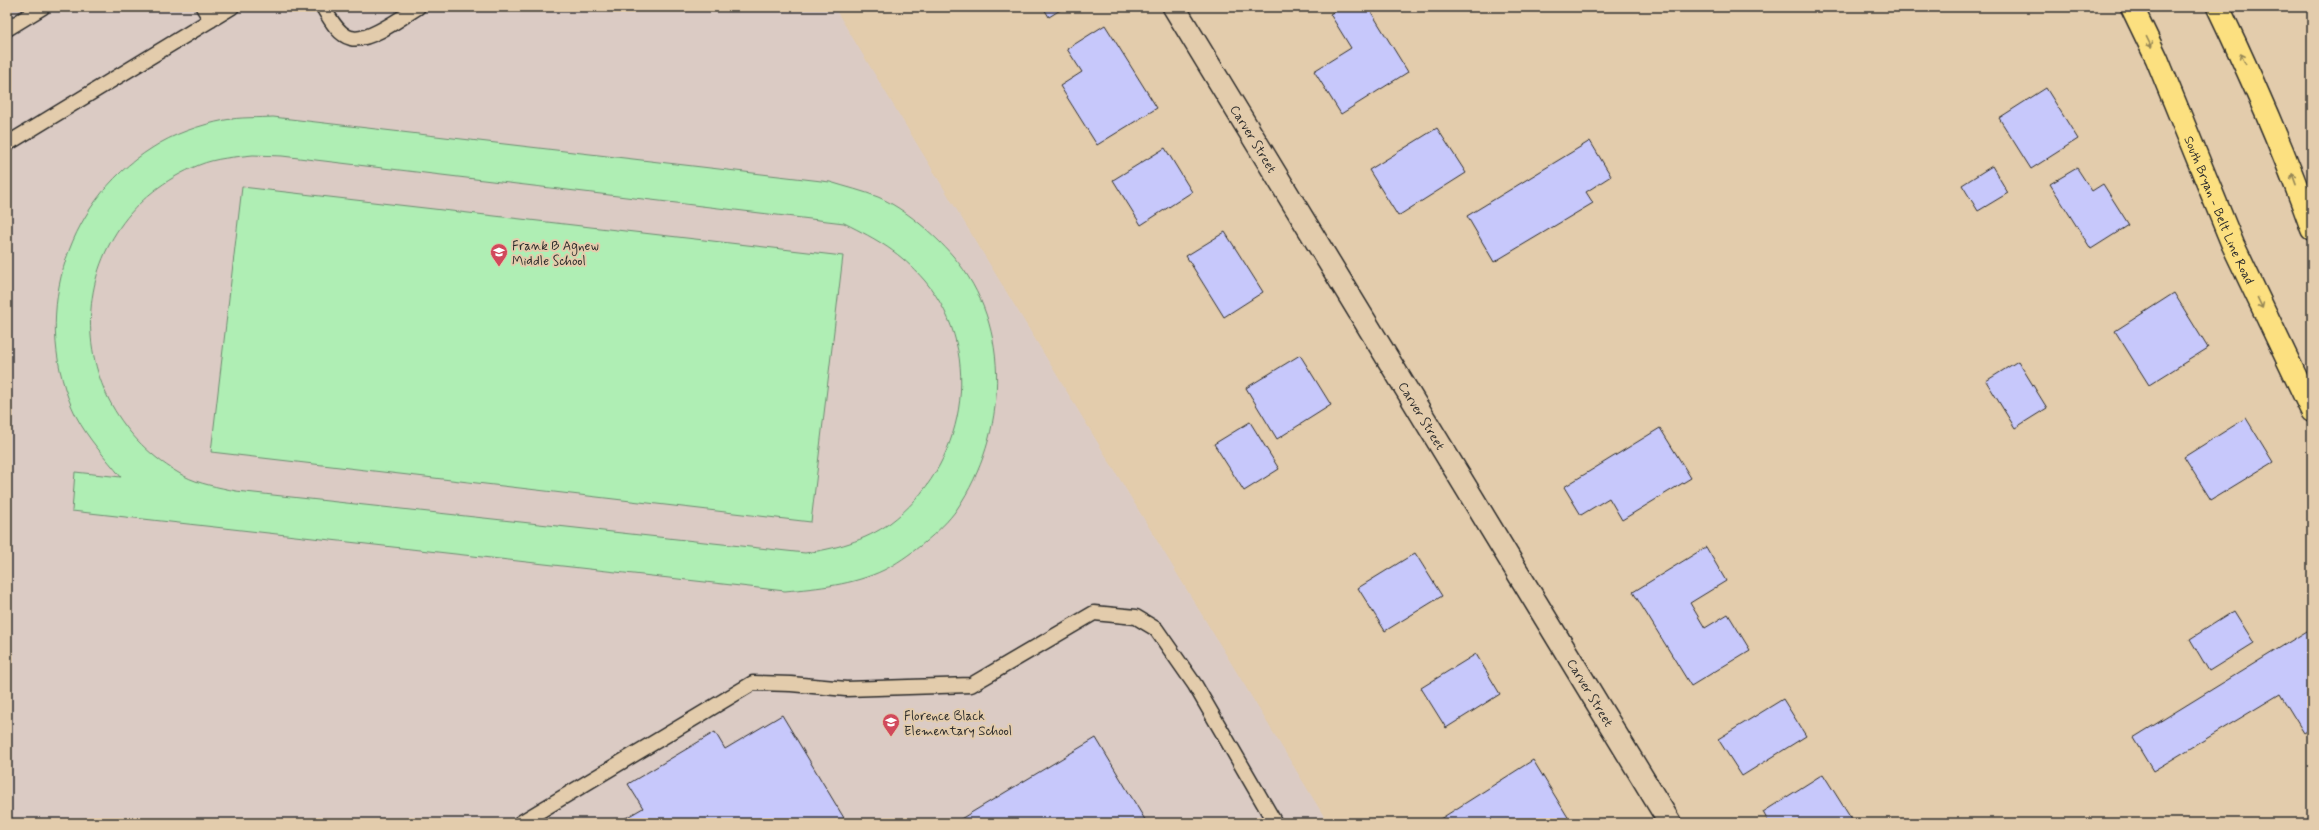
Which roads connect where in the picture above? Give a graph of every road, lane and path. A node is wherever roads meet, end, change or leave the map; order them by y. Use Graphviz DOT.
graph roads {
  1 [pos="44,7"];
  2 [pos="203,7"];
  3 [pos="232,7"];
  4 [pos="322,7"];
  5 [pos="418,7"];
  6 [pos="1174,7"];
  7 [pos="2132,7"];
  8 [pos="2218,7"];
  9 [pos="211,20"];
  10 [pos="7,29"];
  11 [pos="7,144"];
  12 [pos="2312,228"];
  13 [pos="2312,411"];
  14 [pos="520,823"];
  15 [pos="1276,823"];
  16 [pos="1670,823"];
  1 -- 10 [label="lane"];
  2 -- 9 [label="lane"];
  3 -- 9 [label="lane"];
  4 -- 5 [label="lane"];
  6 -- 16 [label="street, Carver Street"];
  7 -- 13 [label="main road, South Bryan - Belt Line Road, one-way"];
  12 -- 8 [label="main road, one-way"];
  9 -- 11 [label="lane"];
  14 -- 15 [label="lane"];
}
